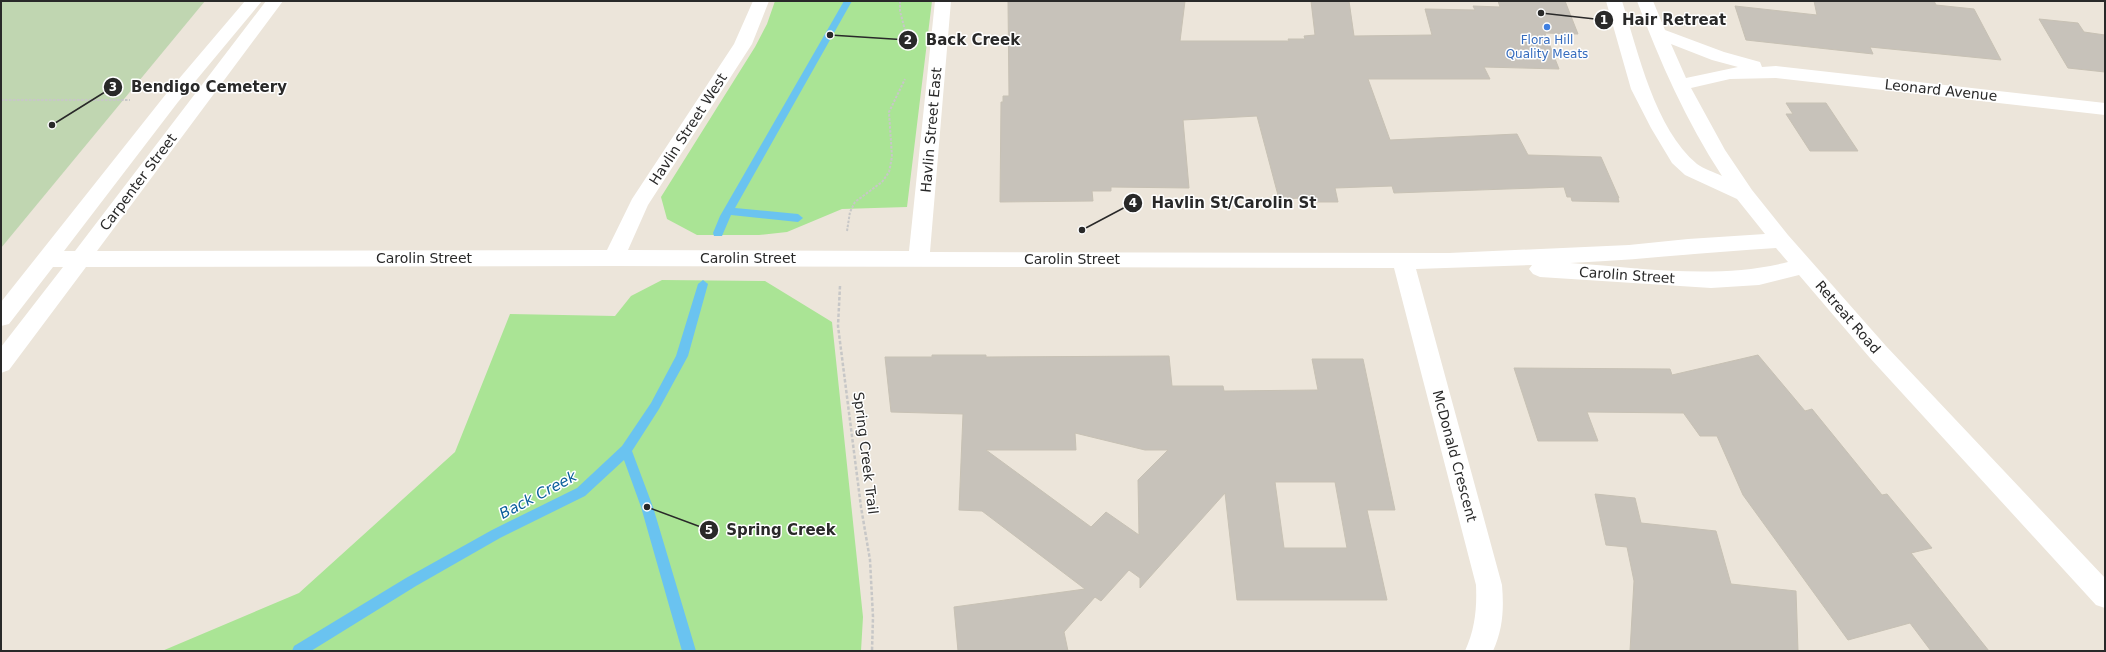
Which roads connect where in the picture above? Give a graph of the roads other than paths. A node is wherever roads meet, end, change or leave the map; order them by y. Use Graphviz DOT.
graph roads {
  1 [pos="254,1"];
  2 [pos="275,1"];
  3 [pos="761,1"];
  4 [pos="943,1"];
  5 [pos="1614,1"];
  6 [pos="1645,1"];
  7 [pos="1657,33"];
  8 [pos="1776,72"];
  9 [pos="1680,85"];
  10 [pos="2105,109"];
  11 [pos="1745,195"];
  12 [pos="1781,240"];
  13 [pos="80,258"];
  14 [pos="614,258"];
  15 [pos="47,259"];
  16 [pos="919,259"];
  17 [pos="1402,261"];
  18 [pos="1450,261"];
  19 [pos="1803,266"];
  20 [pos="1,318"];
  21 [pos="1,364"];
  22 [pos="2105,596"];
  23 [pos="1479,651"];
  1 -- 15 [label="street, Carpenter Street"];
  2 -- 13 [label="street, Carpenter Street"];
  3 -- 14 [label="street, Havlin Street West"];
  4 -- 16 [label="street, Havlin Street East"];
  5 -- 11 [label="street"];
  6 -- 7 [label="street, Retreat Road"];
  7 -- 8 [label="street, Leonard Avenue"];
  7 -- 9 [label="street, Retreat Road"];
  8 -- 9 [label="street, Leonard Avenue"];
  8 -- 10 [label="street, Leonard Avenue"];
  9 -- 11 [label="street, Retreat Road"];
  11 -- 12 [label="street, Retreat Road"];
  12 -- 18 [label="street, Carolin Street"];
  12 -- 19 [label="street, Retreat Road"];
  13 -- 14 [label="street, Carolin Street"];
  13 -- 15 [label="street, Carolin Street"];
  13 -- 21 [label="street, Carpenter Street"];
  14 -- 16 [label="street, Carolin Street"];
  15 -- 20 [label="street, Carpenter Street"];
  16 -- 17 [label="street, Carolin Street"];
  17 -- 18 [label="street, Carolin Street"];
  17 -- 23 [label="street, McDonald Crescent"];
  18 -- 19 [label="street, Carolin Street"];
  19 -- 22 [label="street, Retreat Road"];
}
